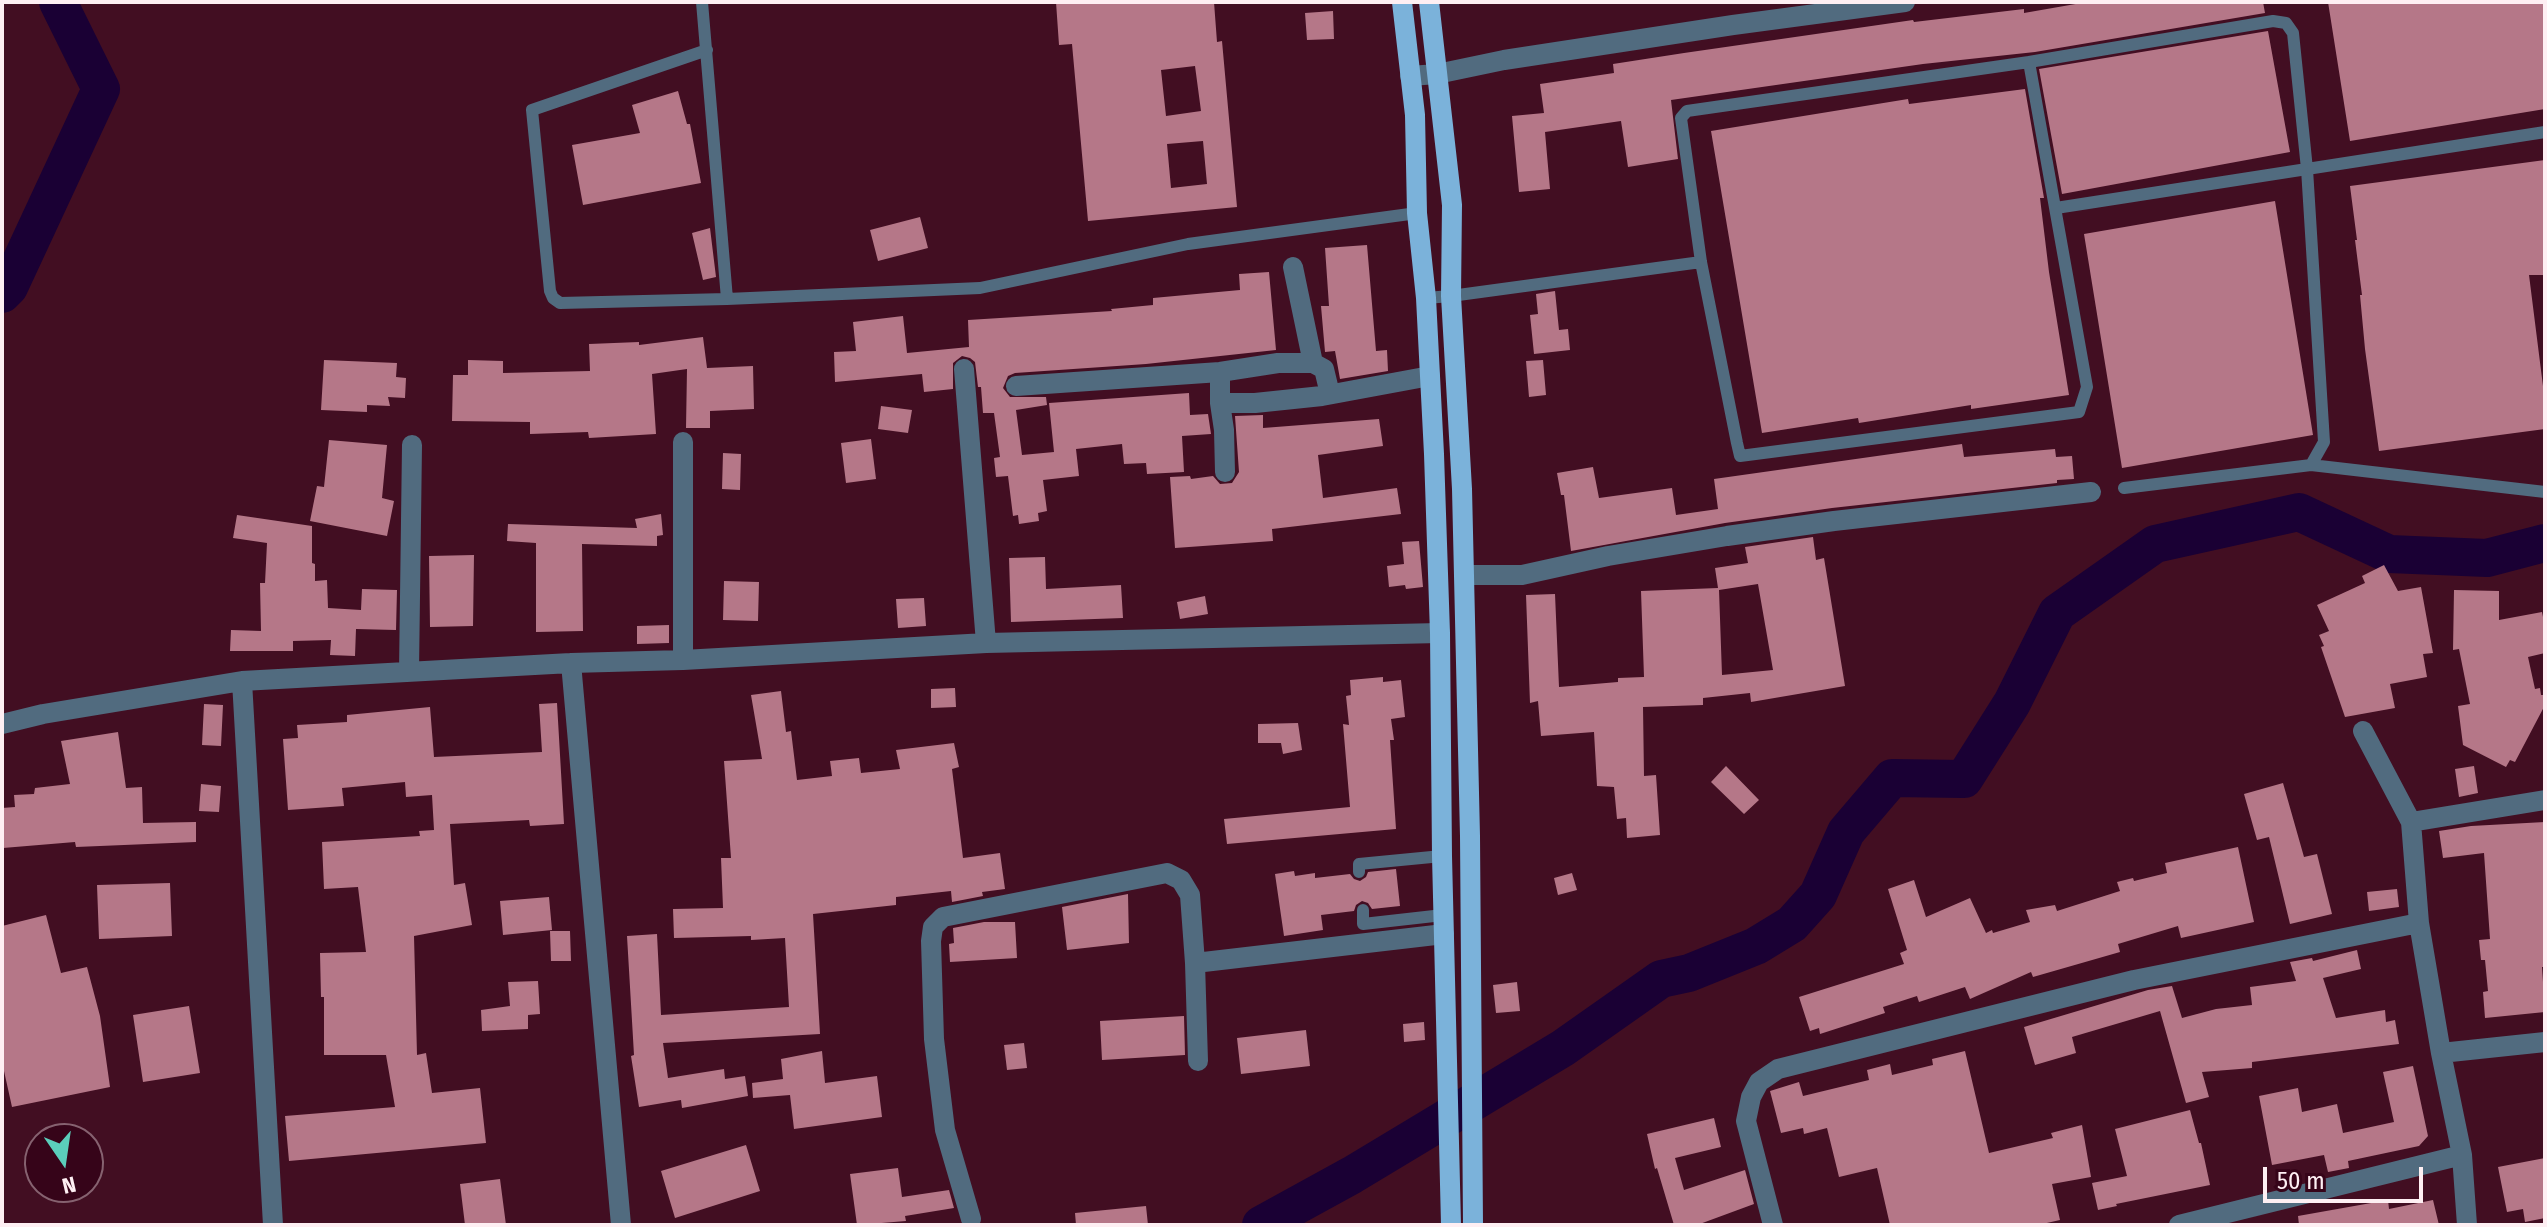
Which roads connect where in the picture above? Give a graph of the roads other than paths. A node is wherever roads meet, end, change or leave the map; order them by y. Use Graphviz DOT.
graph roads {
  1 [pos="702,2"];
  2 [pos="1402,2"];
  3 [pos="1429,2"];
  4 [pos="1905,2"];
  5 [pos="707,50"];
  6 [pos="2029,62"];
  7 [pos="1437,74"];
  8 [pos="1410,76"];
  9 [pos="2545,132"];
  10 [pos="2307,169"];
  11 [pos="2056,208"];
  12 [pos="1417,213"];
  13 [pos="1701,262"];
  14 [pos="1293,267"];
  15 [pos="1451,296"];
  16 [pos="1426,298"];
  17 [pos="727,299"];
  18 [pos="1313,363"];
  19 [pos="964,369"];
  20 [pos="1220,372"];
  21 [pos="1430,376"];
  22 [pos="1016,386"];
  23 [pos="1330,394"];
  24 [pos="1220,403"];
  25 [pos="683,442"];
  26 [pos="412,445"];
  27 [pos="2311,465"];
  28 [pos="1225,472"];
  29 [pos="2124,488"];
  30 [pos="2091,492"];
  31 [pos="2545,492"];
  32 [pos="1465,575"];
  33 [pos="1440,633"];
  34 [pos="986,643"];
  35 [pos="683,660"];
  36 [pos="571,663"];
  37 [pos="409,672"];
  38 [pos="242,681"];
  39 [pos="2,724"];
  40 [pos="2363,731"];
  41 [pos="2545,800"];
  42 [pos="2411,822"];
  43 [pos="1442,856"];
  44 [pos="1359,872"];
  45 [pos="1363,910"];
  46 [pos="2419,923"];
  47 [pos="1444,924"];
  48 [pos="1195,963"];
  49 [pos="2545,1042"];
  50 [pos="2441,1053"];
  51 [pos="1198,1061"];
  52 [pos="2462,1155"];
  53 [pos="971,1219"];
  54 [pos="273,1225"];
  55 [pos="621,1225"];
  56 [pos="1451,1225"];
  57 [pos="1473,1225"];
  58 [pos="1773,1225"];
  59 [pos="2179,1225"];
  60 [pos="2467,1225"];
  1 -- 5 [label="lane"];
  2 -- 8 [label="main road"];
  3 -- 7 [label="main road"];
  4 -- 7 [label="street"];
  5 -- 17 [label="lane"];
  5 -- 17 [label="lane"];
  6 -- 10 [label="lane"];
  6 -- 11 [label="lane"];
  6 -- 13 [label="lane"];
  7 -- 8 [label="street"];
  7 -- 15 [label="main road"];
  8 -- 12 [label="main road"];
  9 -- 10 [label="lane"];
  10 -- 11 [label="lane"];
  10 -- 27 [label="lane"];
  11 -- 13 [label="lane"];
  12 -- 16 [label="main road"];
  12 -- 17 [label="lane"];
  13 -- 15 [label="lane"];
  14 -- 18 [label="street"];
  15 -- 16 [label="lane"];
  15 -- 32 [label="main road"];
  16 -- 21 [label="main road"];
  18 -- 20 [label="street"];
  18 -- 23 [label="street"];
  19 -- 34 [label="street"];
  20 -- 22 [label="street"];
  20 -- 24 [label="street"];
  21 -- 23 [label="street"];
  21 -- 33 [label="main road"];
  23 -- 24 [label="street"];
  24 -- 28 [label="street"];
  25 -- 35 [label="street"];
  26 -- 37 [label="street"];
  27 -- 29 [label="lane"];
  27 -- 31 [label="lane"];
  30 -- 32 [label="street"];
  32 -- 57 [label="main road"];
  33 -- 34 [label="street"];
  33 -- 43 [label="main road"];
  34 -- 35 [label="street"];
  35 -- 36 [label="street"];
  36 -- 37 [label="street"];
  36 -- 55 [label="street"];
  37 -- 38 [label="street"];
  38 -- 39 [label="street"];
  38 -- 54 [label="street"];
  40 -- 42 [label="street"];
  41 -- 42 [label="street"];
  42 -- 46 [label="street"];
  43 -- 44 [label="lane"];
  43 -- 47 [label="main road"];
  45 -- 47 [label="lane"];
  46 -- 50 [label="street"];
  46 -- 58 [label="street"];
  47 -- 48 [label="street"];
  47 -- 56 [label="main road"];
  48 -- 51 [label="street"];
  48 -- 53 [label="street"];
  49 -- 50 [label="street"];
  50 -- 52 [label="street"];
  52 -- 59 [label="street"];
  52 -- 60 [label="street"];
}
